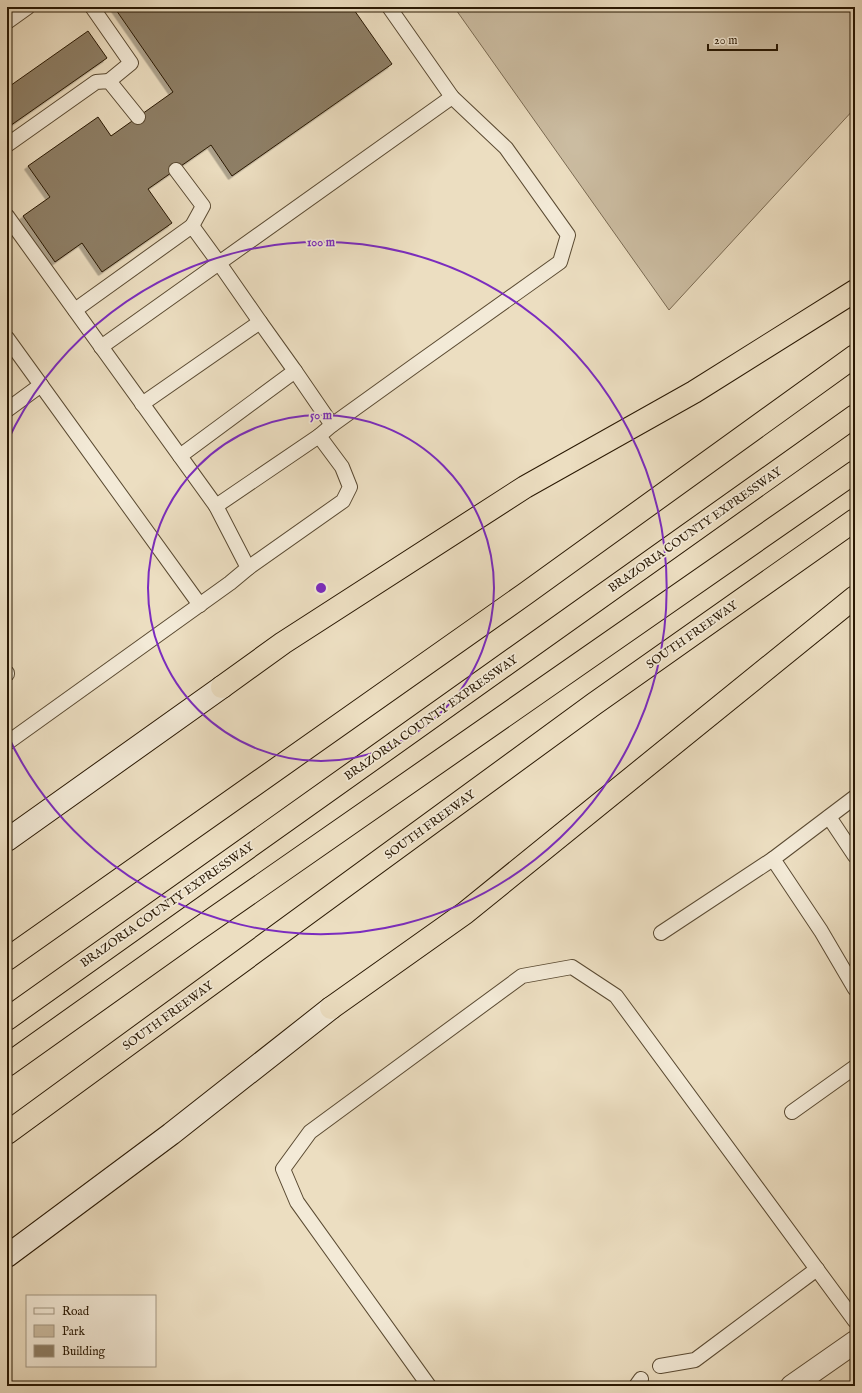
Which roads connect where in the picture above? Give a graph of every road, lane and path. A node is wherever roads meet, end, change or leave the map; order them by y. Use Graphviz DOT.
graph roads {
  1 [pos="28,7"];
  2 [pos="92,7"];
  3 [pos="388,7"];
  4 [pos="7,22"];
  5 [pos="109,81"];
  6 [pos="452,97"];
  7 [pos="138,117"];
  8 [pos="7,145"];
  9 [pos="176,170"];
  10 [pos="7,216"];
  11 [pos="192,226"];
  12 [pos="218,263"];
  13 [pos="855,291"];
  14 [pos="75,310"];
  15 [pos="260,322"];
  16 [pos="7,338"];
  17 [pos="101,347"];
  18 [pos="855,356"];
  19 [pos="295,371"];
  20 [pos="41,385"];
  21 [pos="142,404"];
  22 [pos="7,410"];
  23 [pos="855,416"];
  24 [pos="332,425"];
  25 [pos="319,436"];
  26 [pos="180,456"];
  27 [pos="855,472"];
  28 [pos="216,506"];
  29 [pos="855,520"];
  30 [pos="248,568"];
  31 [pos="855,597"];
  32 [pos="200,605"];
  33 [pos="222,687"];
  34 [pos="7,743"];
  35 [pos="855,797"];
  36 [pos="829,817"];
  37 [pos="7,840"];
  38 [pos="855,856"];
  39 [pos="773,859"];
  40 [pos="661,933"];
  41 [pos="7,959"];
  42 [pos="855,989"];
  43 [pos="331,1008"];
  44 [pos="7,1019"];
  45 [pos="7,1065"];
  46 [pos="855,1067"];
  47 [pos="792,1112"];
  48 [pos="7,1133"];
  49 [pos="7,1256"];
  50 [pos="817,1269"];
  51 [pos="855,1321"];
  52 [pos="855,1342"];
  53 [pos="660,1366"];
  54 [pos="429,1386"];
  55 [pos="792,1386"];
  1 -- 4 [label="lane"];
  2 -- 5 [label="lane"];
  3 -- 6 [label="lane"];
  5 -- 7 [label="lane"];
  5 -- 8 [label="lane"];
  6 -- 12 [label="lane"];
  6 -- 24 [label="lane"];
  9 -- 11 [label="lane"];
  10 -- 14 [label="lane"];
  11 -- 12 [label="lane"];
  11 -- 14 [label="lane"];
  12 -- 15 [label="lane"];
  12 -- 17 [label="lane"];
  13 -- 33 [label="highway"];
  14 -- 17 [label="lane"];
  15 -- 19 [label="lane"];
  15 -- 21 [label="lane"];
  16 -- 20 [label="lane"];
  17 -- 21 [label="lane"];
  18 -- 41 [label="highway"];
  19 -- 24 [label="lane"];
  19 -- 26 [label="lane"];
  20 -- 22 [label="lane"];
  20 -- 32 [label="lane"];
  21 -- 26 [label="lane"];
  23 -- 44 [label="highway, BRAZORIA COUNTY EXPRESSWAY"];
  24 -- 25 [label="lane"];
  25 -- 28 [label="lane"];
  25 -- 30 [label="lane"];
  26 -- 28 [label="lane"];
  27 -- 45 [label="highway"];
  28 -- 30 [label="lane"];
  29 -- 48 [label="highway, SOUTH FREEWAY"];
  30 -- 32 [label="lane"];
  31 -- 43 [label="highway"];
  32 -- 34 [label="lane"];
  33 -- 37 [label="main road"];
  35 -- 36 [label="lane"];
  36 -- 38 [label="lane"];
  36 -- 39 [label="lane"];
  39 -- 40 [label="lane"];
  39 -- 42 [label="lane"];
  43 -- 49 [label="main road"];
  46 -- 47 [label="lane"];
  50 -- 51 [label="lane"];
  50 -- 53 [label="lane"];
  50 -- 54 [label="lane"];
  52 -- 55 [label="main road"];
}
